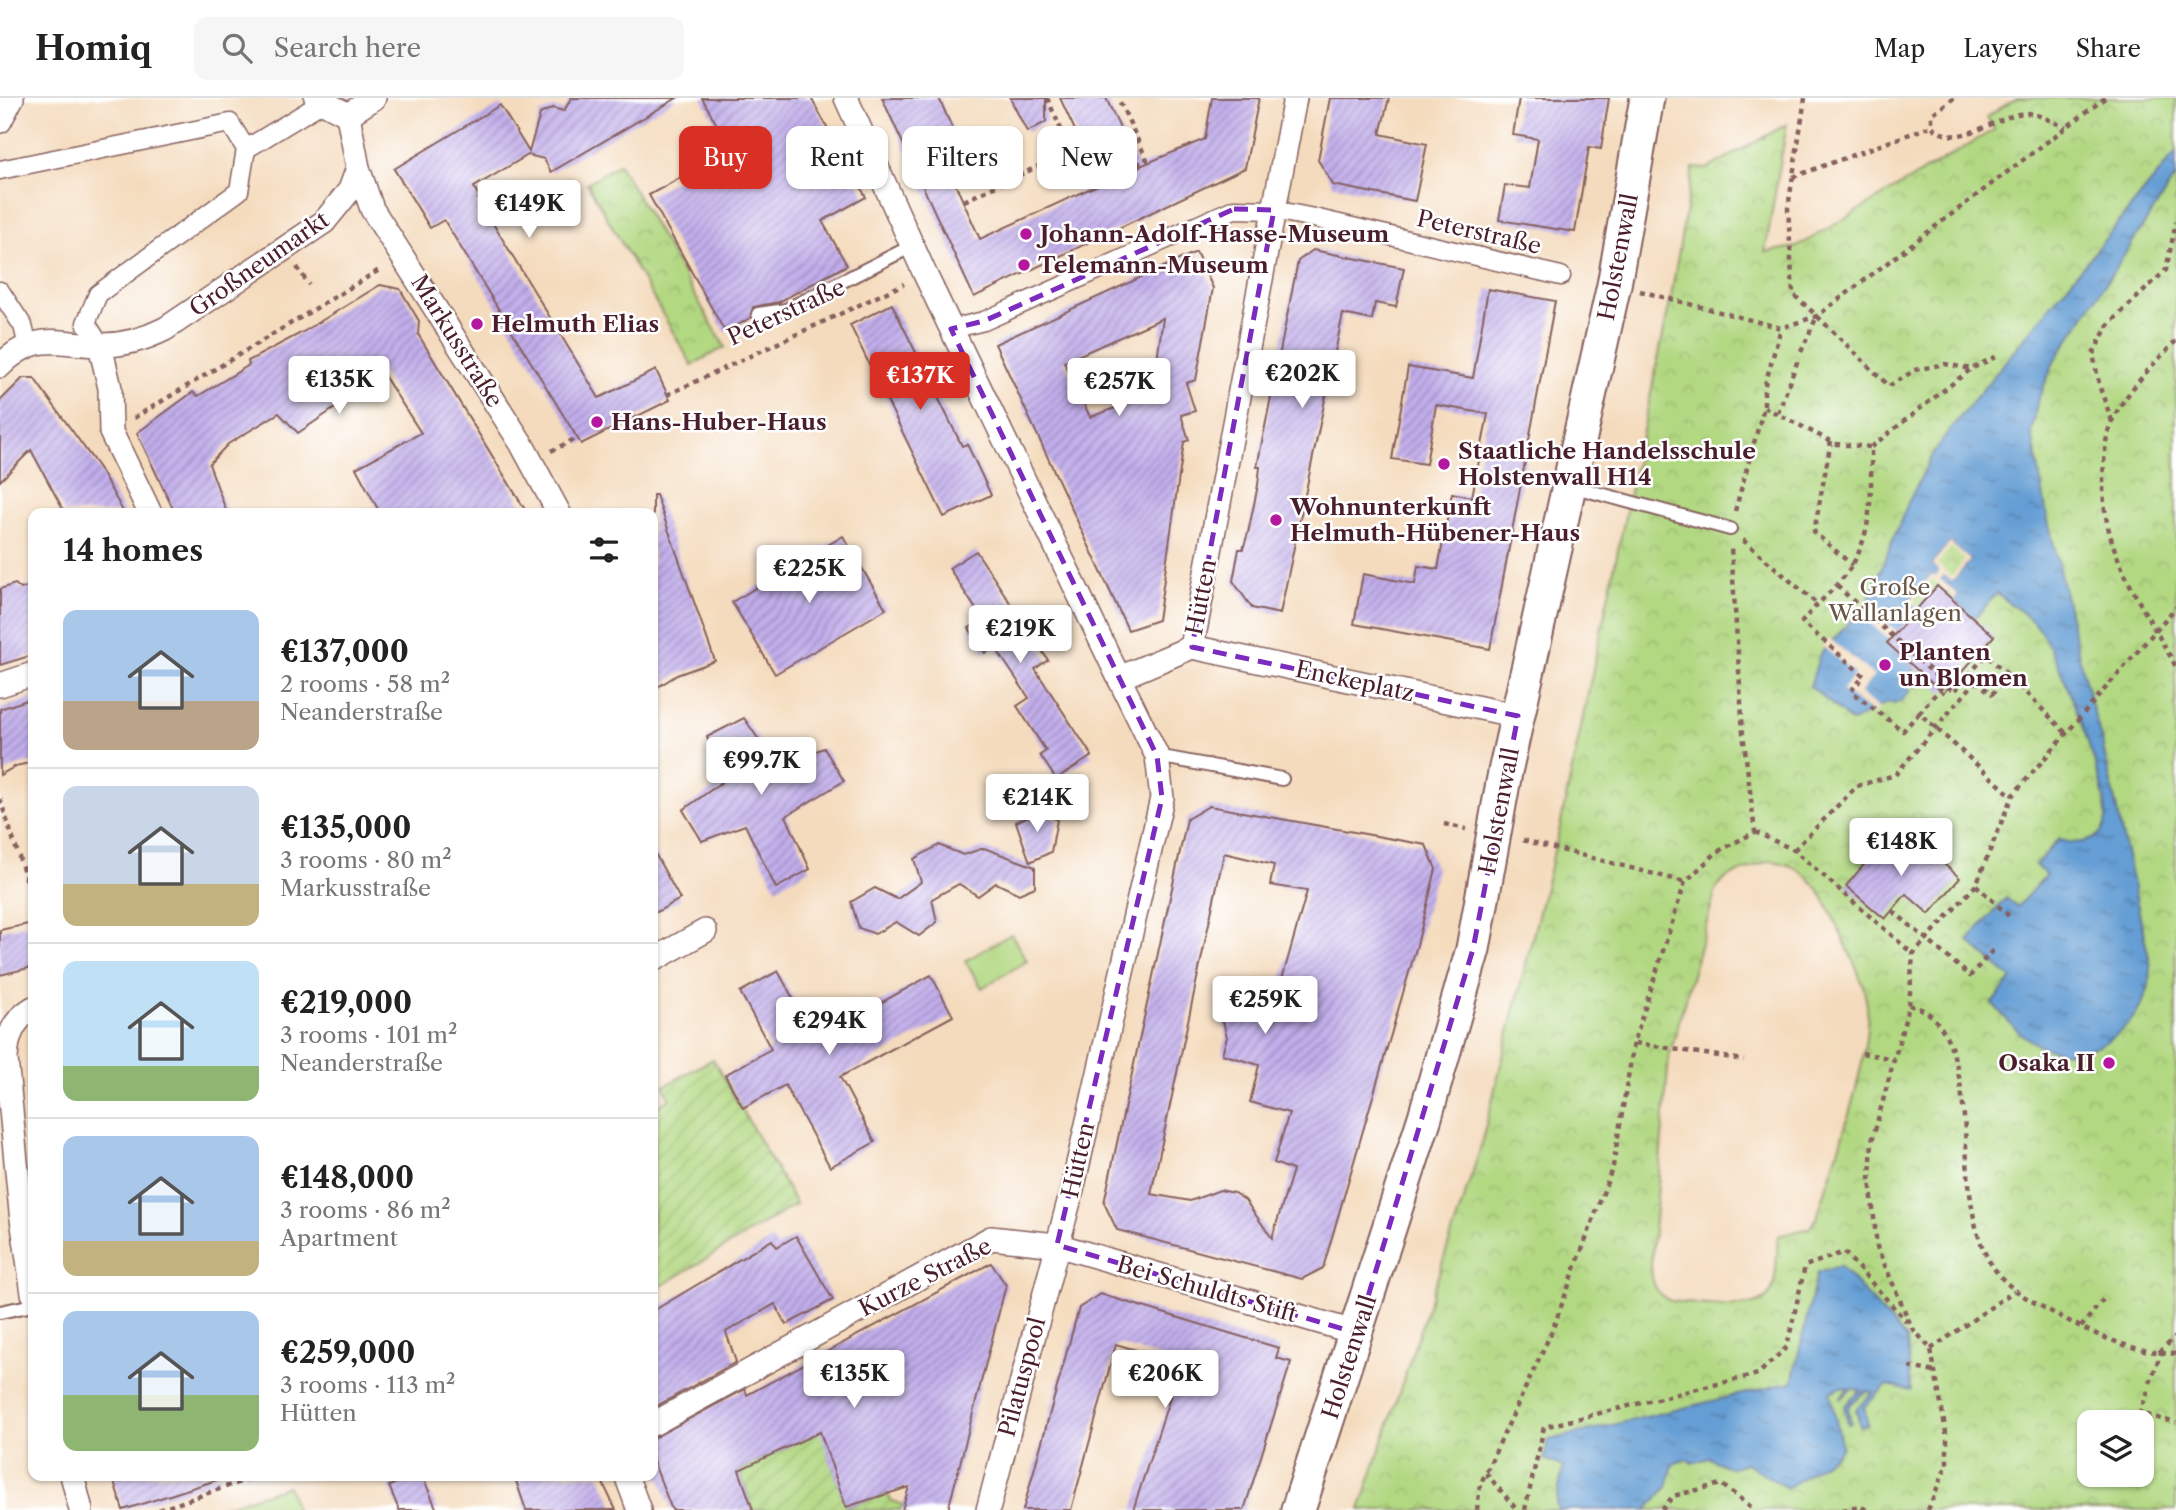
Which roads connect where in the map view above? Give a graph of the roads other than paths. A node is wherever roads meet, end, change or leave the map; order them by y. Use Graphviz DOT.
graph roads {
  1 [pos="12,98"];
  2 [pos="374,98"];
  3 [pos="846,98"];
  4 [pos="1295,98"];
  5 [pos="1647,98"];
  6 [pos="319,100"];
  7 [pos="348,115"];
  8 [pos="0,121"];
  9 [pos="246,149"];
  10 [pos="358,168"];
  11 [pos="0,170"];
  12 [pos="1274,210"];
  13 [pos="912,246"];
  14 [pos="1561,276"];
  15 [pos="0,291"];
  16 [pos="758,314"];
  17 [pos="951,329"];
  18 [pos="100,345"];
  19 [pos="29,346"];
  20 [pos="0,366"];
  21 [pos="1569,485"];
  22 [pos="148,508"];
  23 [pos="558,508"];
  24 [pos="1730,529"];
  25 [pos="1192,647"];
  26 [pos="28,676"];
  27 [pos="1119,678"];
  28 [pos="0,685"];
  29 [pos="1518,716"];
  30 [pos="1157,756"];
  31 [pos="1282,779"];
  32 [pos="705,931"];
  33 [pos="658,957"];
  34 [pos="28,1011"];
  35 [pos="3,1035"];
  36 [pos="4,1083"];
  37 [pos="1057,1245"];
  38 [pos="28,1257"];
  39 [pos="28,1306"];
  40 [pos="0,1312"];
  41 [pos="1357,1333"];
  42 [pos="658,1421"];
  43 [pos="74,1481"];
  44 [pos="628,1481"];
  45 [pos="81,1510"];
  46 [pos="639,1510"];
  47 [pos="988,1510"];
  48 [pos="1298,1510"];
  1 -- 8 [label="street"];
  2 -- 7 [label="street"];
  3 -- 13 [label="street"];
  4 -- 12 [label="street, Hütten"];
  5 -- 21 [label="main road, Holstenwall"];
  6 -- 7 [label="street"];
  6 -- 9 [label="street"];
  7 -- 10 [label="street"];
  9 -- 11 [label="street"];
  9 -- 18 [label="street"];
  10 -- 18 [label="street, Großneumarkt"];
  10 -- 23 [label="street, Markusstraße"];
  12 -- 14 [label="street, Peterstraße"];
  12 -- 17 [label="street, Peterstraße"];
  12 -- 25 [label="street, Hütten"];
  13 -- 16 [label="lane"];
  13 -- 17 [label="street"];
  15 -- 19 [label="street"];
  17 -- 27 [label="street"];
  18 -- 19 [label="street, Großneumarkt"];
  18 -- 22 [label="street"];
  19 -- 20 [label="street"];
  21 -- 24 [label="lane"];
  21 -- 29 [label="main road, Holstenwall"];
  25 -- 27 [label="street, Hütten"];
  25 -- 29 [label="street, Enckeplatz"];
  26 -- 28 [label="street"];
  27 -- 30 [label="street, Hütten"];
  29 -- 41 [label="main road, Holstenwall"];
  30 -- 31 [label="lane"];
  30 -- 37 [label="street, Hütten"];
  32 -- 33 [label="street"];
  34 -- 35 [label="street"];
  35 -- 36 [label="street"];
  36 -- 38 [label="street"];
  37 -- 41 [label="street, Bei Schuldts Stift"];
  37 -- 42 [label="street, Kurze Straße"];
  37 -- 47 [label="street, Pilatuspool"];
  39 -- 40 [label="lane"];
  41 -- 48 [label="main road, Holstenwall"];
  43 -- 45 [label="street"];
  44 -- 46 [label="street"];
}
